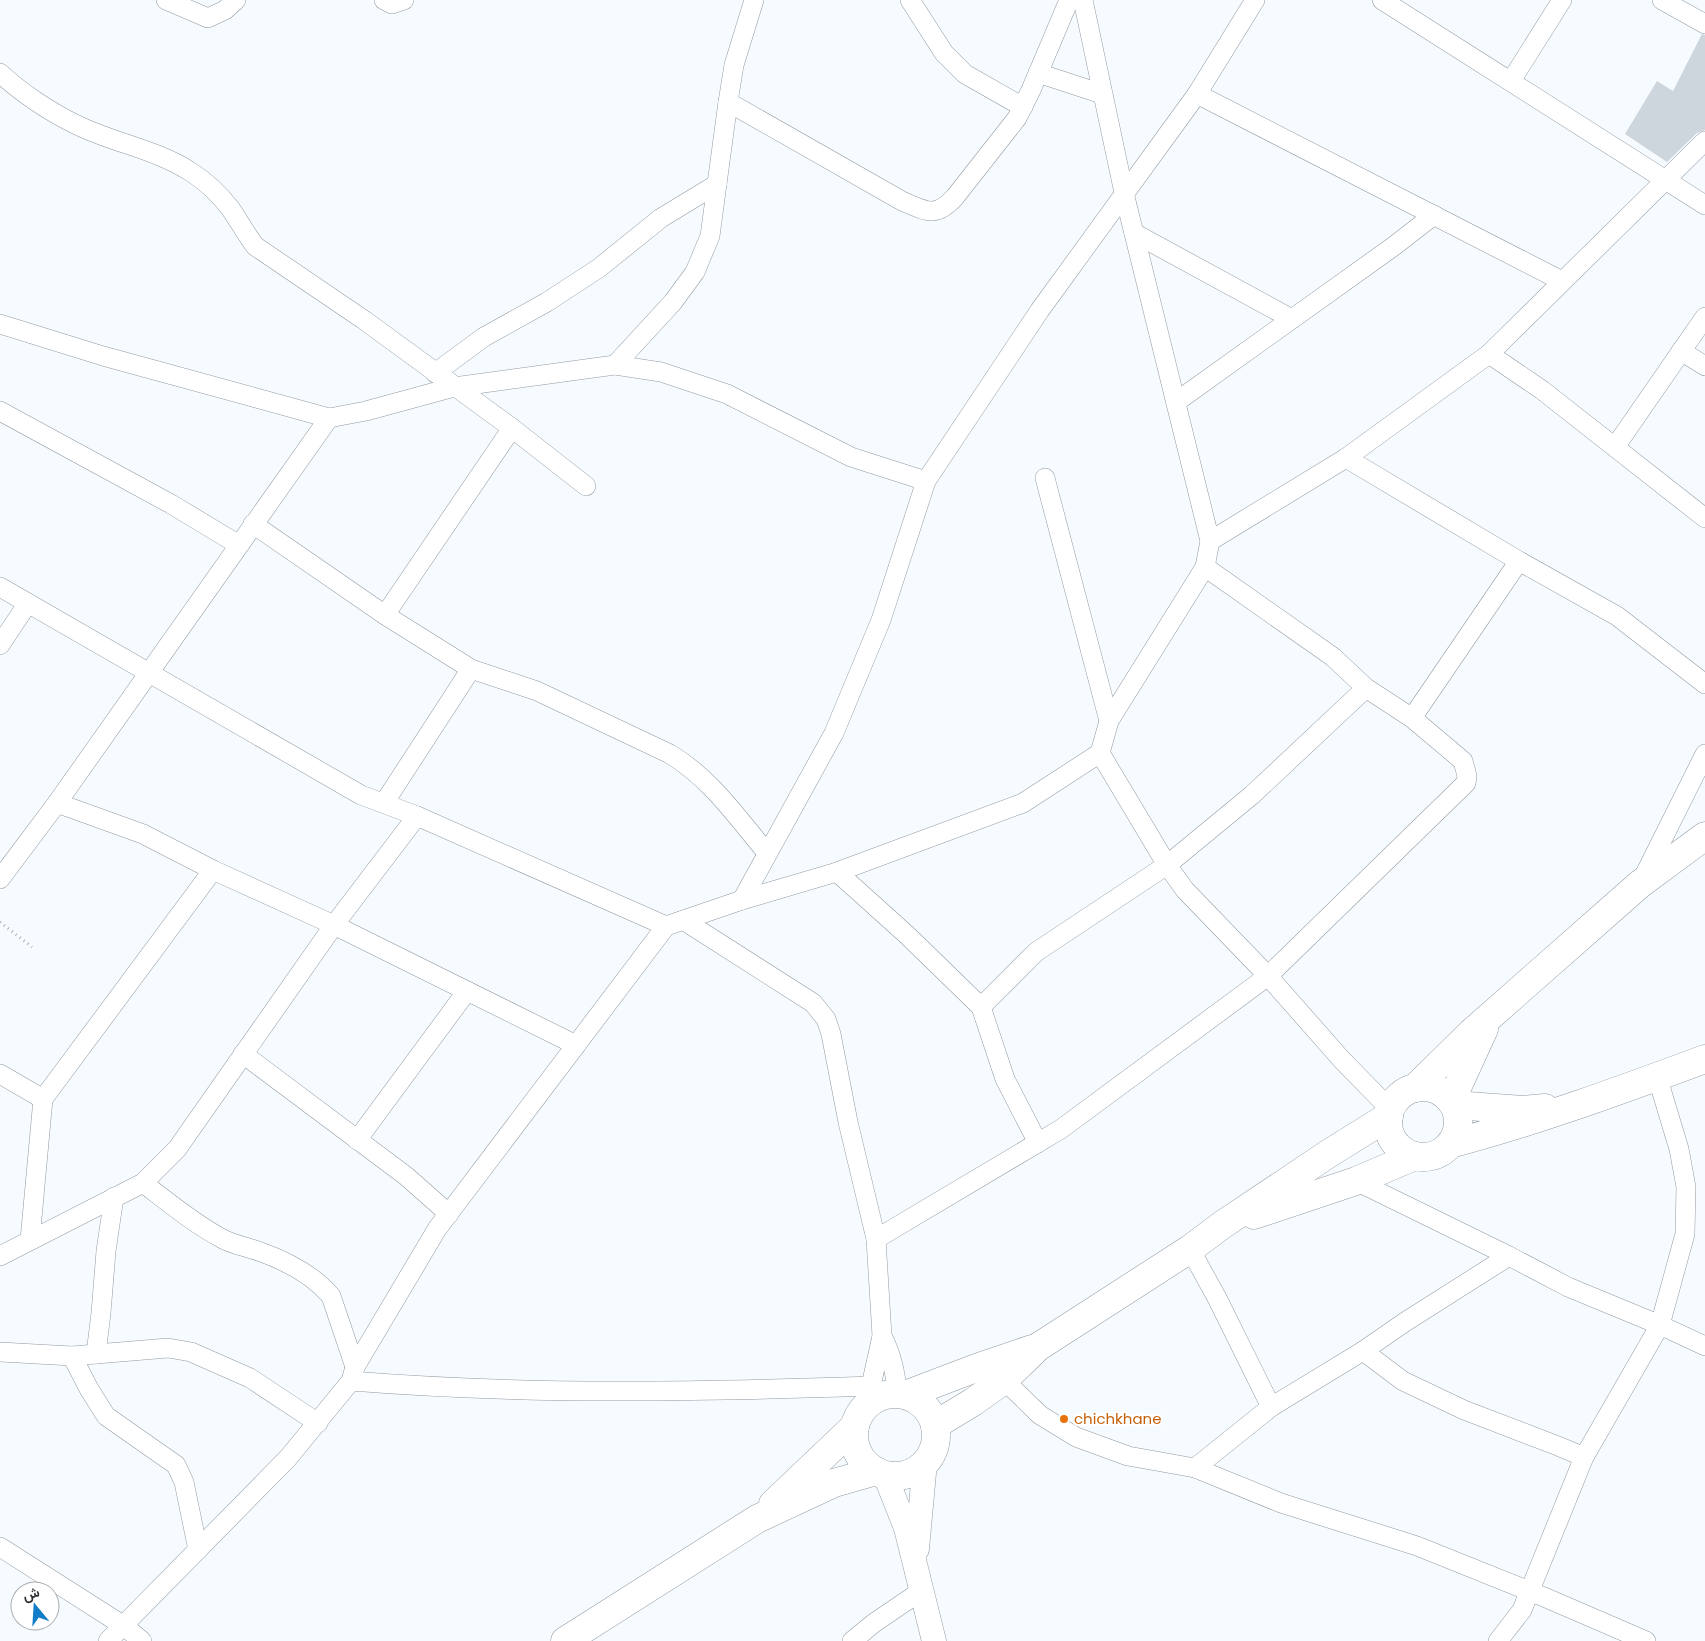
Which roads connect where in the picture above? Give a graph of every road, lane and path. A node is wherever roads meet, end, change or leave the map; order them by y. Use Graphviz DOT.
graph roads {
  1 [pos="166,0"];
  2 [pos="236,0"];
  3 [pos="384,0"];
  4 [pos="404,0"];
  5 [pos="754,0"];
  6 [pos="910,0"];
  7 [pos="1069,0"];
  8 [pos="1083,0"];
  9 [pos="1256,0"];
  10 [pos="1382,0"];
  11 [pos="1562,0"];
  12 [pos="1662,0"];
  13 [pos="1705,24"];
  14 [pos="0,73"];
  15 [pos="1038,73"];
  16 [pos="1512,81"];
  17 [pos="1102,94"];
  18 [pos="1197,94"];
  19 [pos="728,102"];
  20 [pos="1023,106"];
  21 [pos="1705,141"];
  22 [pos="1667,180"];
  23 [pos="717,184"];
  24 [pos="1124,193"];
  25 [pos="1705,205"];
  26 [pos="1434,216"];
  27 [pos="1134,233"];
  28 [pos="1562,281"];
  29 [pos="1705,317"];
  30 [pos="1292,319"];
  31 [pos="0,324"];
  32 [pos="1682,351"];
  33 [pos="1489,354"];
  34 [pos="616,365"];
  35 [pos="1705,366"];
  36 [pos="435,373"];
  37 [pos="454,387"];
  38 [pos="1176,402"];
  39 [pos="0,411"];
  40 [pos="329,418"];
  41 [pos="512,428"];
  42 [pos="1615,447"];
  43 [pos="1346,458"];
  44 [pos="1045,478"];
  45 [pos="926,481"];
  46 [pos="586,486"];
  47 [pos="1705,518"];
  48 [pos="253,524"];
  49 [pos="1210,541"];
  50 [pos="239,545"];
  51 [pos="1519,561"];
  52 [pos="1205,567"];
  53 [pos="0,587"];
  54 [pos="28,603"];
  55 [pos="385,615"];
  56 [pos="0,645"];
  57 [pos="471,669"];
  58 [pos="149,674"];
  59 [pos="1705,684"];
  60 [pos="1366,688"];
  61 [pos="1412,718"];
  62 [pos="1108,720"];
  63 [pos="1100,753"];
  64 [pos="1705,754"];
  65 [pos="57,803"];
  66 [pos="384,803"];
  67 [pos="417,816"];
  68 [pos="1705,836"];
  69 [pos="766,852"];
  70 [pos="1167,865"];
  71 [pos="212,870"];
  72 [pos="837,872"];
  73 [pos="0,879"];
  74 [pos="1640,884"];
  75 [pos="742,900"];
  76 [pos="0,922"];
  77 [pos="675,923"];
  78 [pos="334,925"];
  79 [pos="32,947"];
  80 [pos="1268,976"];
  81 [pos="467,991"];
  82 [pos="981,1007"];
  83 [pos="1489,1016"];
  84 [pos="576,1046"];
  85 [pos="243,1054"];
  86 [pos="1705,1059"];
  87 [pos="0,1074"];
  88 [pos="1658,1076"];
  89 [pos="1415,1088"];
  90 [pos="43,1099"];
  91 [pos="1452,1103"];
  92 [pos="1578,1105"];
  93 [pos="1390,1113"];
  94 [pos="356,1140"];
  95 [pos="1038,1143"];
  96 [pos="1450,1144"];
  97 [pos="1415,1156"];
  98 [pos="1356,1180"];
  99 [pos="143,1183"];
  100 [pos="114,1197"];
  101 [pos="449,1214"];
  102 [pos="1222,1225"];
  103 [pos="876,1238"];
  104 [pos="30,1240"];
  105 [pos="1190,1249"];
  106 [pos="0,1256"];
  107 [pos="1508,1256"];
  108 [pos="1660,1325"];
  109 [pos="882,1336"];
  110 [pos="1705,1346"];
  111 [pos="1038,1347"];
  112 [pos="1363,1351"];
  113 [pos="0,1352"];
  114 [pos="96,1354"];
  115 [pos="72,1356"];
  116 [pos="353,1374"];
  117 [pos="1004,1380"];
  118 [pos="879,1401"];
  119 [pos="1271,1406"];
  120 [pos="318,1423"];
  121 [pos="935,1425"];
  122 [pos="1584,1457"];
  123 [pos="925,1462"];
  124 [pos="1195,1468"];
  125 [pos="881,1473"];
  126 [pos="757,1519"];
  127 [pos="0,1548"];
  128 [pos="198,1550"];
  129 [pos="915,1566"];
  130 [pos="921,1591"];
  131 [pos="1530,1592"];
  132 [pos="124,1626"];
  133 [pos="108,1641"];
  134 [pos="142,1641"];
  135 [pos="564,1641"];
  136 [pos="852,1641"];
  137 [pos="934,1641"];
  138 [pos="1498,1641"];
  139 [pos="1646,1641"];
  1 -- 2 [label="street"];
  3 -- 4 [label="street"];
  5 -- 19 [label="street"];
  6 -- 20 [label="street"];
  7 -- 15 [label="street"];
  8 -- 17 [label="street"];
  9 -- 18 [label="street"];
  10 -- 16 [label="street"];
  11 -- 16 [label="street"];
  12 -- 13 [label="street"];
  14 -- 36 [label="street"];
  15 -- 17 [label="street"];
  15 -- 20 [label="street"];
  16 -- 22 [label="street"];
  17 -- 24 [label="street"];
  18 -- 24 [label="street"];
  18 -- 26 [label="street"];
  19 -- 20 [label="street"];
  19 -- 23 [label="street"];
  21 -- 22 [label="street"];
  22 -- 25 [label="street"];
  22 -- 28 [label="street"];
  23 -- 34 [label="street"];
  23 -- 36 [label="street"];
  24 -- 27 [label="street"];
  24 -- 45 [label="street"];
  26 -- 28 [label="street"];
  26 -- 30 [label="street"];
  27 -- 30 [label="street"];
  27 -- 38 [label="street"];
  28 -- 33 [label="street"];
  29 -- 32 [label="street"];
  30 -- 38 [label="street"];
  31 -- 40 [label="street"];
  32 -- 35 [label="street"];
  32 -- 42 [label="street"];
  33 -- 42 [label="street"];
  33 -- 43 [label="street"];
  34 -- 37 [label="street"];
  34 -- 45 [label="street"];
  36 -- 37 [label="street"];
  37 -- 40 [label="street"];
  37 -- 41 [label="street"];
  38 -- 49 [label="street"];
  39 -- 50 [label="street"];
  40 -- 48 [label="street"];
  41 -- 46 [label="street"];
  41 -- 55 [label="street"];
  42 -- 47 [label="street"];
  43 -- 49 [label="street"];
  43 -- 51 [label="street"];
  44 -- 62 [label="street"];
  45 -- 69 [label="street"];
  48 -- 50 [label="street"];
  48 -- 55 [label="street"];
  49 -- 52 [label="street"];
  50 -- 58 [label="street"];
  51 -- 59 [label="street"];
  51 -- 61 [label="street"];
  52 -- 60 [label="street"];
  52 -- 62 [label="street"];
  53 -- 54 [label="street"];
  54 -- 56 [label="street"];
  54 -- 58 [label="street"];
  55 -- 57 [label="street"];
  57 -- 66 [label="street"];
  57 -- 69 [label="street"];
  58 -- 65 [label="street"];
  58 -- 66 [label="street"];
  60 -- 61 [label="street"];
  60 -- 70 [label="street"];
  61 -- 80 [label="street"];
  62 -- 63 [label="street"];
  63 -- 70 [label="street"];
  63 -- 72 [label="street"];
  64 -- 74 [label="street"];
  65 -- 71 [label="street"];
  65 -- 73 [label="street"];
  66 -- 67 [label="street"];
  67 -- 77 [label="street"];
  67 -- 78 [label="street"];
  68 -- 74 [label="main road"];
  69 -- 75 [label="street"];
  70 -- 80 [label="street"];
  70 -- 82 [label="street"];
  71 -- 78 [label="street"];
  71 -- 90 [label="street"];
  72 -- 75 [label="street"];
  72 -- 82 [label="street"];
  74 -- 83 [label="main road"];
  75 -- 77 [label="street"];
  76 -- 79 [label="path"];
  77 -- 84 [label="street"];
  77 -- 103 [label="street"];
  78 -- 81 [label="street"];
  78 -- 85 [label="street"];
  80 -- 93 [label="street"];
  80 -- 95 [label="street"];
  81 -- 84 [label="street"];
  81 -- 94 [label="street"];
  82 -- 95 [label="street"];
  83 -- 89 [label="main road"];
  83 -- 91 [label="main road"];
  84 -- 101 [label="street"];
  85 -- 94 [label="street"];
  85 -- 99 [label="street"];
  86 -- 88 [label="main road"];
  87 -- 90 [label="street"];
  88 -- 92 [label="main road"];
  88 -- 108 [label="street"];
  89 -- 91 [label="main road"];
  89 -- 93 [label="main road"];
  90 -- 104 [label="street"];
  91 -- 92 [label="main road"];
  91 -- 96 [label="main road"];
  92 -- 96 [label="main road"];
  93 -- 97 [label="main road"];
  93 -- 102 [label="main road"];
  94 -- 101 [label="street"];
  95 -- 103 [label="street"];
  96 -- 97 [label="main road"];
  97 -- 98 [label="main road"];
  98 -- 102 [label="main road"];
  98 -- 107 [label="street"];
  99 -- 100 [label="street"];
  99 -- 116 [label="street"];
  100 -- 104 [label="street"];
  100 -- 114 [label="street"];
  101 -- 116 [label="street"];
  102 -- 105 [label="main road"];
  103 -- 109 [label="street"];
  104 -- 106 [label="street"];
  105 -- 111 [label="main road"];
  105 -- 119 [label="street"];
  107 -- 108 [label="street"];
  107 -- 112 [label="street"];
  108 -- 110 [label="street"];
  108 -- 122 [label="street"];
  109 -- 118 [label="street"];
  109 -- 118 [label="street"];
  111 -- 117 [label="main road"];
  111 -- 118 [label="main road"];
  112 -- 119 [label="street"];
  112 -- 122 [label="street"];
  113 -- 115 [label="street"];
  114 -- 115 [label="street"];
  114 -- 120 [label="street"];
  115 -- 128 [label="street"];
  116 -- 118 [label="street"];
  116 -- 120 [label="street"];
  117 -- 121 [label="main road"];
  117 -- 124 [label="street"];
  118 -- 121 [label="main road"];
  118 -- 125 [label="main road"];
  118 -- 126 [label="main road"];
  119 -- 124 [label="street"];
  120 -- 128 [label="street"];
  121 -- 123 [label="main road"];
  122 -- 131 [label="street"];
  123 -- 125 [label="main road"];
  123 -- 129 [label="street"];
  124 -- 131 [label="street"];
  125 -- 126 [label="main road"];
  125 -- 129 [label="street"];
  126 -- 135 [label="main road"];
  127 -- 132 [label="street"];
  128 -- 132 [label="street"];
  129 -- 130 [label="street"];
  130 -- 136 [label="street"];
  130 -- 137 [label="street"];
  131 -- 138 [label="street"];
  131 -- 139 [label="street"];
  132 -- 133 [label="street"];
  132 -- 134 [label="street"];
}
